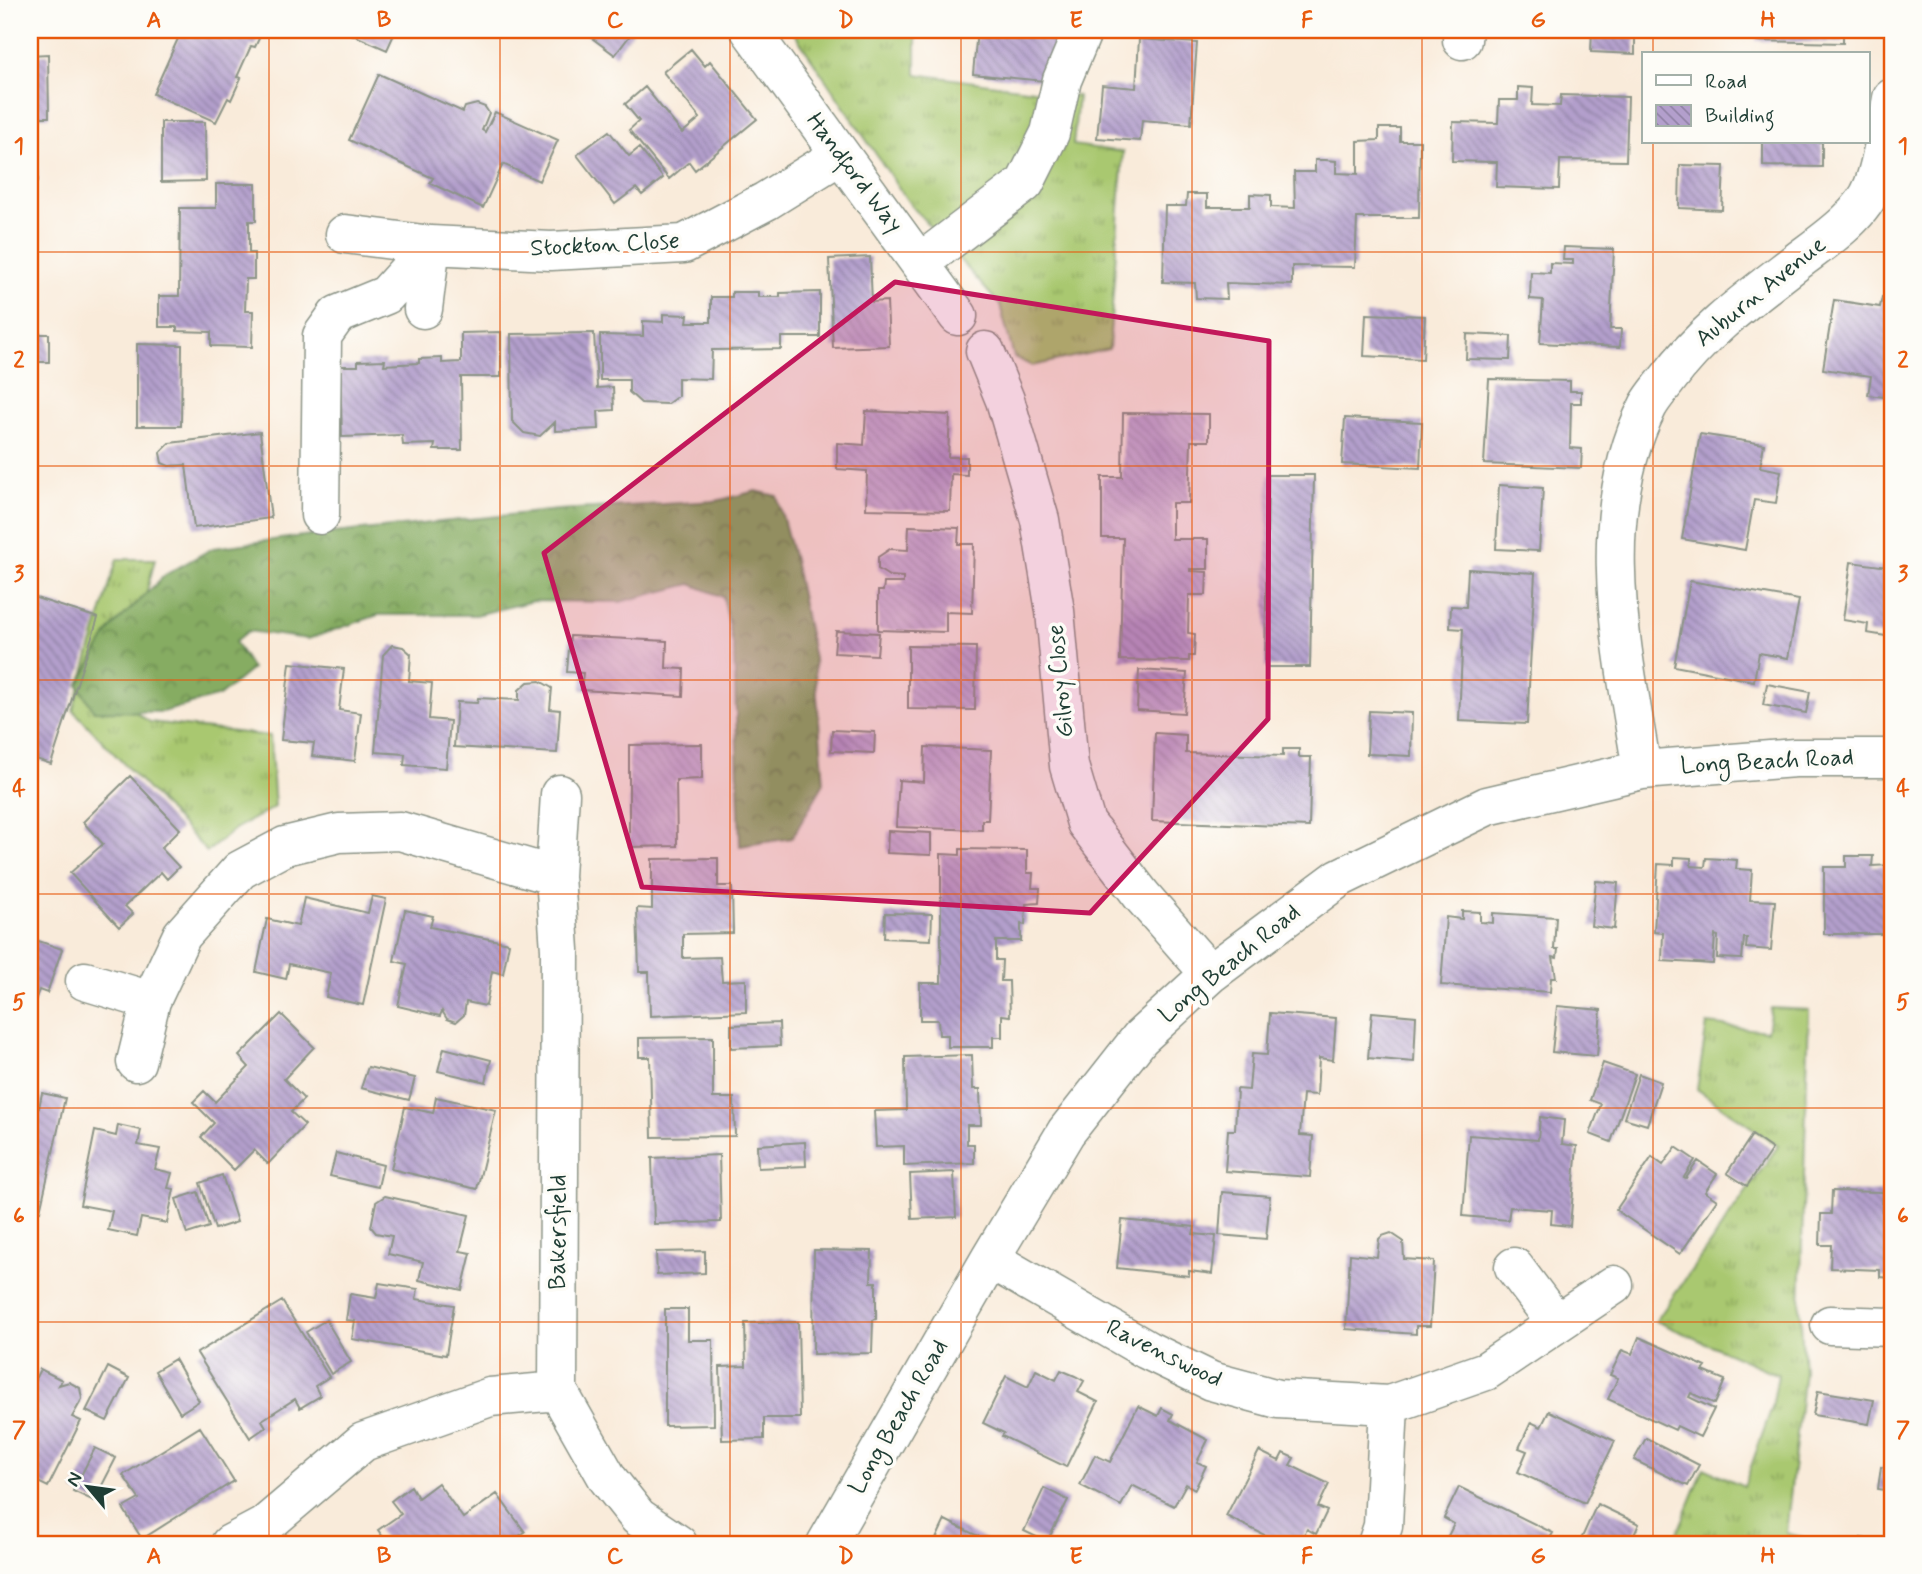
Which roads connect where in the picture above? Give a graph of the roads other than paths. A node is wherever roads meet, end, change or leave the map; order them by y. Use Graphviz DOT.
graph roads {
  1 [pos="750,30"];
  2 [pos="1083,30"];
  3 [pos="1892,98"];
  4 [pos="840,155"];
  5 [pos="1883,191"];
  6 [pos="345,234"];
  7 [pos="431,245"];
  8 [pos="921,262"];
  9 [pos="423,309"];
  10 [pos="958,316"];
  11 [pos="985,351"];
  12 [pos="320,515"];
  13 [pos="1892,758"];
  14 [pos="1642,770"];
  15 [pos="560,794"];
  16 [pos="555,876"];
  17 [pos="1210,974"];
  18 [pos="85,981"];
  19 [pos="151,1001"];
  20 [pos="136,1062"];
  21 [pos="990,1259"];
  22 [pos="1514,1267"];
  23 [pos="1614,1285"];
  24 [pos="1556,1323"];
  25 [pos="1830,1325"];
  26 [pos="1892,1327"];
  27 [pos="558,1391"];
  28 [pos="1389,1405"];
  29 [pos="230,1544"];
  30 [pos="678,1544"];
  31 [pos="826,1544"];
  32 [pos="1377,1544"];
  1 -- 4 [label="street, Handford Way"];
  2 -- 8 [label="street"];
  3 -- 5 [label="street, Auburn Avenue"];
  4 -- 7 [label="street, Stockton Close"];
  4 -- 8 [label="street, Handford Way"];
  5 -- 14 [label="street, Auburn Avenue"];
  6 -- 7 [label="street, Stockton Close"];
  7 -- 9 [label="street"];
  7 -- 12 [label="street"];
  8 -- 10 [label="street, Handford Way"];
  11 -- 17 [label="street, Gilroy Close"];
  13 -- 14 [label="street, Long Beach Road"];
  14 -- 17 [label="street, Long Beach Road"];
  15 -- 16 [label="street, Bakersfield"];
  16 -- 19 [label="street"];
  16 -- 27 [label="street, Bakersfield"];
  17 -- 21 [label="street, Long Beach Road"];
  18 -- 19 [label="street"];
  19 -- 20 [label="street"];
  21 -- 28 [label="street, Ravenswood"];
  21 -- 31 [label="street, Long Beach Road"];
  22 -- 24 [label="street"];
  23 -- 24 [label="street, Ravenswood"];
  24 -- 28 [label="street, Ravenswood"];
  25 -- 26 [label="street"];
  27 -- 29 [label="street"];
  27 -- 30 [label="street, Bakersfield"];
  28 -- 32 [label="street"];
}
